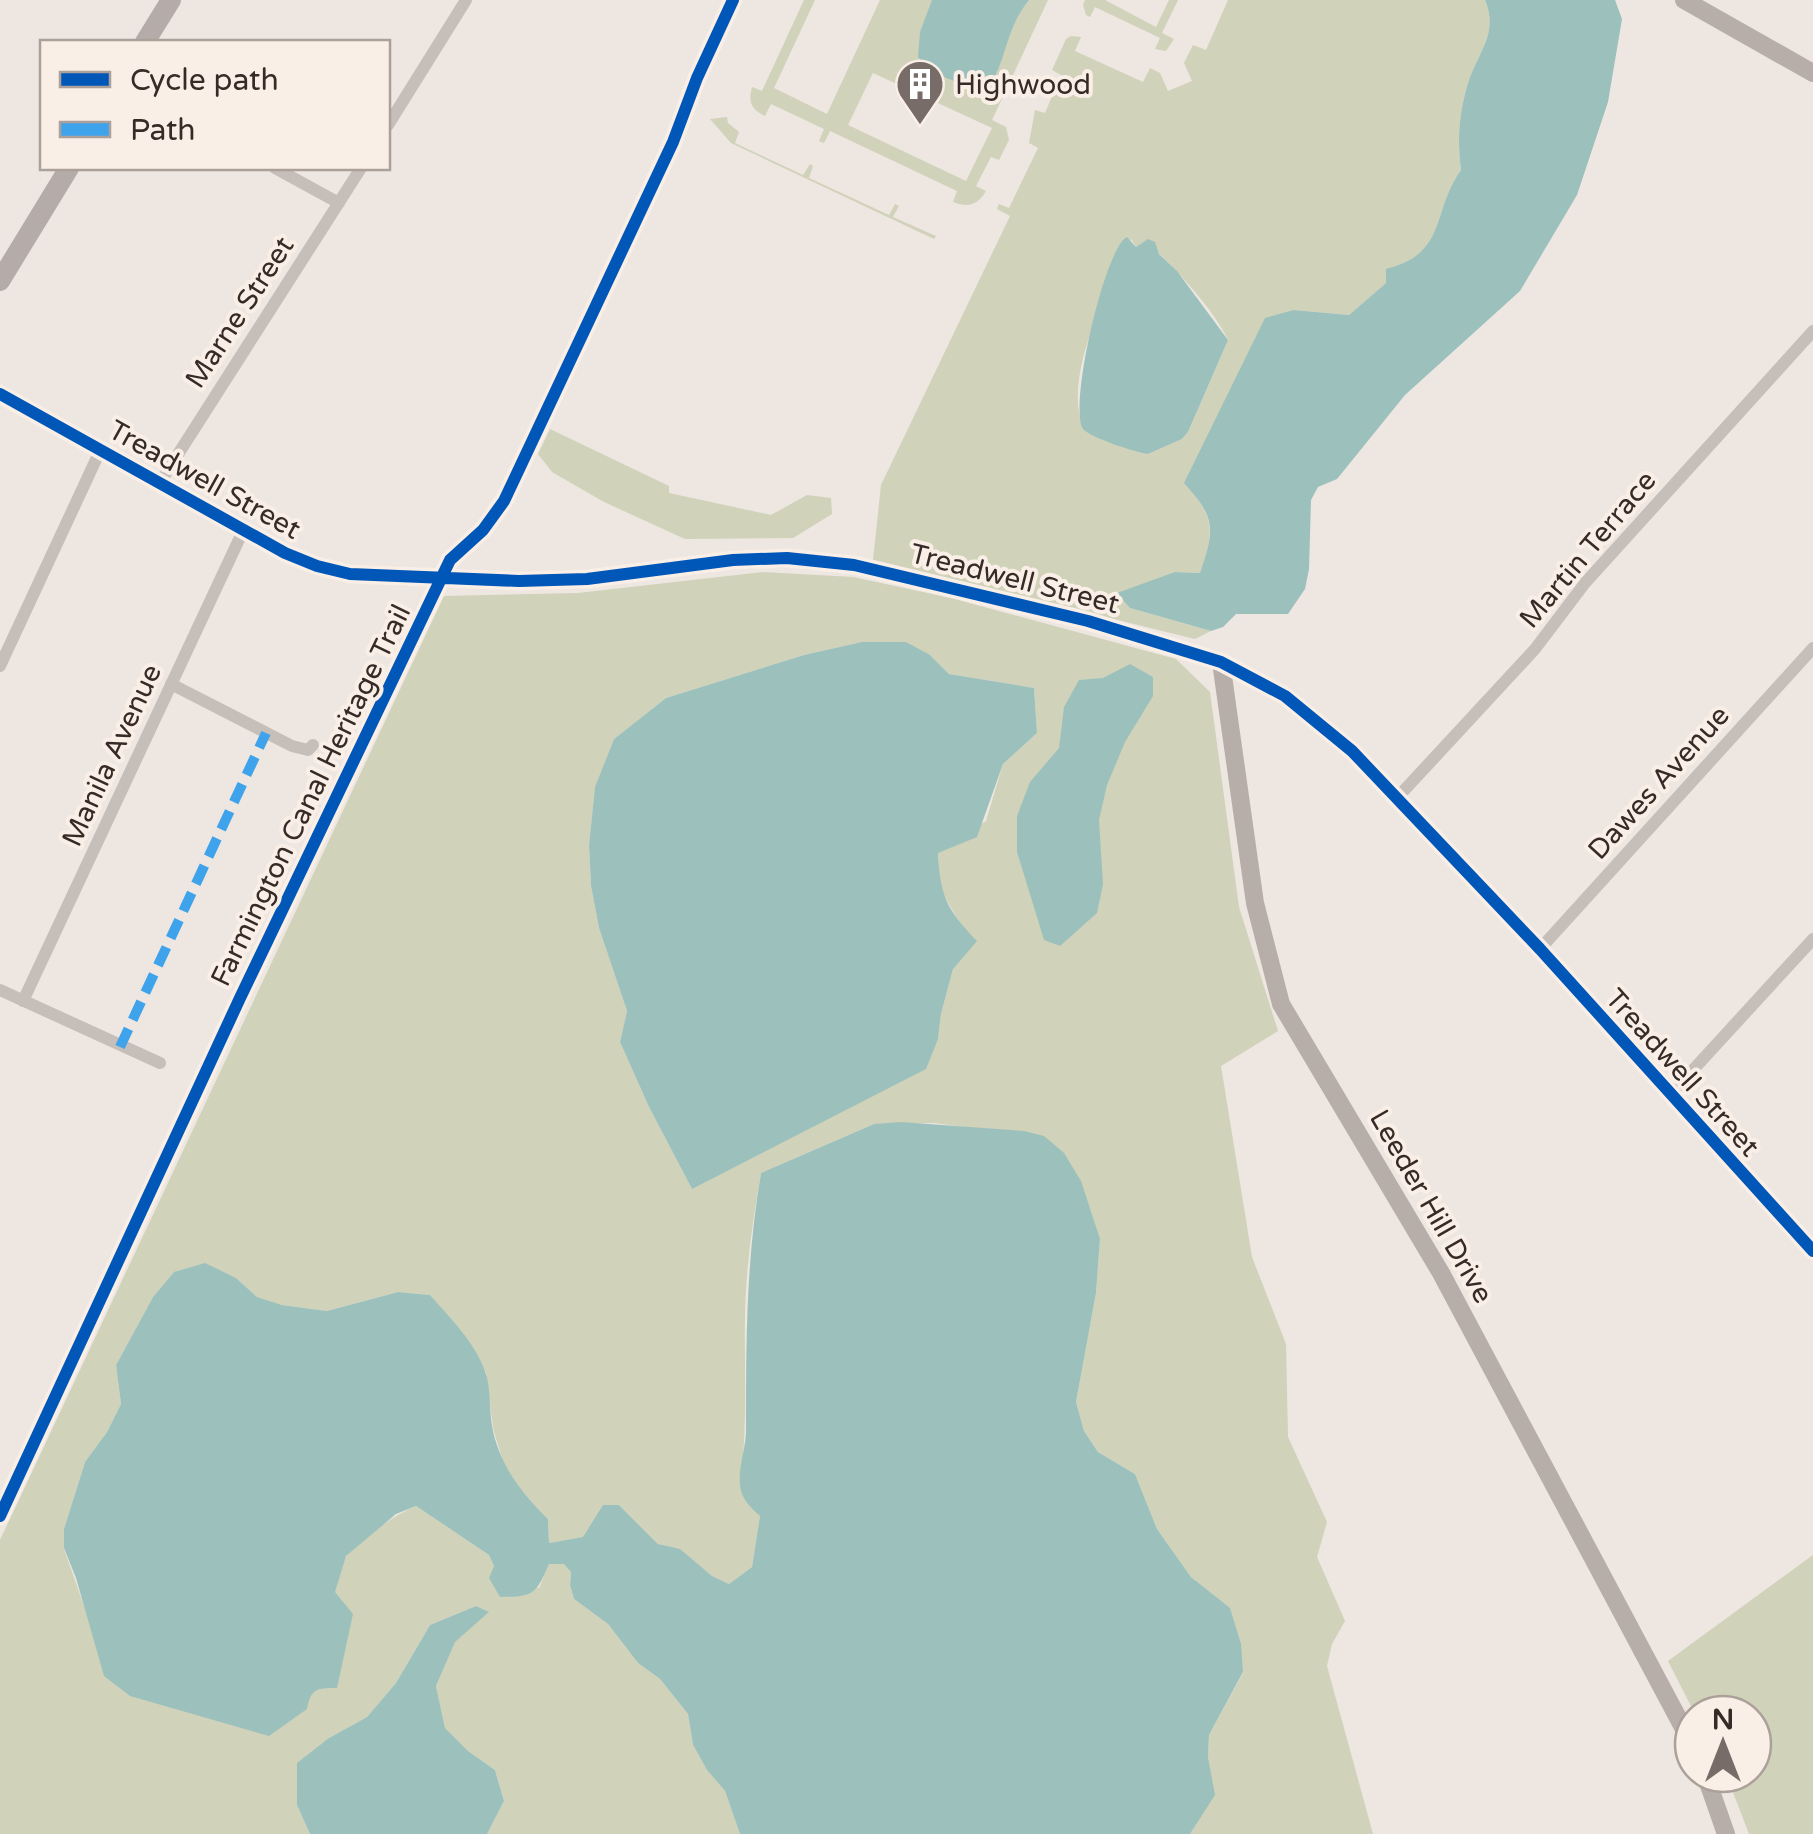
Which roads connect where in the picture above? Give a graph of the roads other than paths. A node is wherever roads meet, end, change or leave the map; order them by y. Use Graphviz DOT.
graph roads {
  1 [pos="171,0"];
  2 [pos="466,0"];
  3 [pos="1684,0"];
  4 [pos="146,40"];
  5 [pos="1813,72"];
  6 [pos="390,123"];
  7 [pos="68,170"];
  8 [pos="279,170"];
  9 [pos="360,170"];
  10 [pos="339,202"];
  11 [pos="6,258"];
  12 [pos="0,280"];
  13 [pos="1813,331"];
  14 [pos="0,394"];
  15 [pos="100,451"];
  16 [pos="159,484"];
  17 [pos="243,531"];
  18 [pos="1813,648"];
  19 [pos="1221,662"];
  20 [pos="0,666"];
  21 [pos="171,684"];
  22 [pos="313,745"];
  23 [pos="1397,798"];
  24 [pos="1813,939"];
  25 [pos="1540,949"];
  26 [pos="0,990"];
  27 [pos="24,1001"];
  28 [pos="160,1063"];
  29 [pos="1670,1096"];
  30 [pos="1813,1252"];
  31 [pos="1673,1708"];
  32 [pos="1713,1794"];
  33 [pos="1726,1834"];
  1 -- 4 [label="main road"];
  2 -- 6 [label="street"];
  3 -- 5 [label="street"];
  7 -- 11 [label="main road"];
  8 -- 10 [label="street"];
  9 -- 10 [label="street, Marne Street"];
  10 -- 16 [label="street, Marne Street"];
  11 -- 12 [label="main road"];
  13 -- 23 [label="street, Martin Terrace"];
  14 -- 15 [label="street, Treadwell Street"];
  15 -- 16 [label="street, Treadwell Street"];
  15 -- 20 [label="street"];
  16 -- 17 [label="street, Treadwell Street"];
  17 -- 19 [label="street, Treadwell Street"];
  17 -- 21 [label="street, Manila Avenue"];
  18 -- 25 [label="street, Dawes Avenue"];
  19 -- 23 [label="street, Treadwell Street"];
  19 -- 31 [label="street, Leeder Hill Drive"];
  21 -- 22 [label="street"];
  21 -- 27 [label="street, Manila Avenue"];
  23 -- 25 [label="street, Treadwell Street"];
  24 -- 29 [label="street"];
  25 -- 29 [label="street, Treadwell Street"];
  26 -- 27 [label="street"];
  27 -- 28 [label="street"];
  29 -- 30 [label="street, Treadwell Street"];
  32 -- 33 [label="street"];
}
